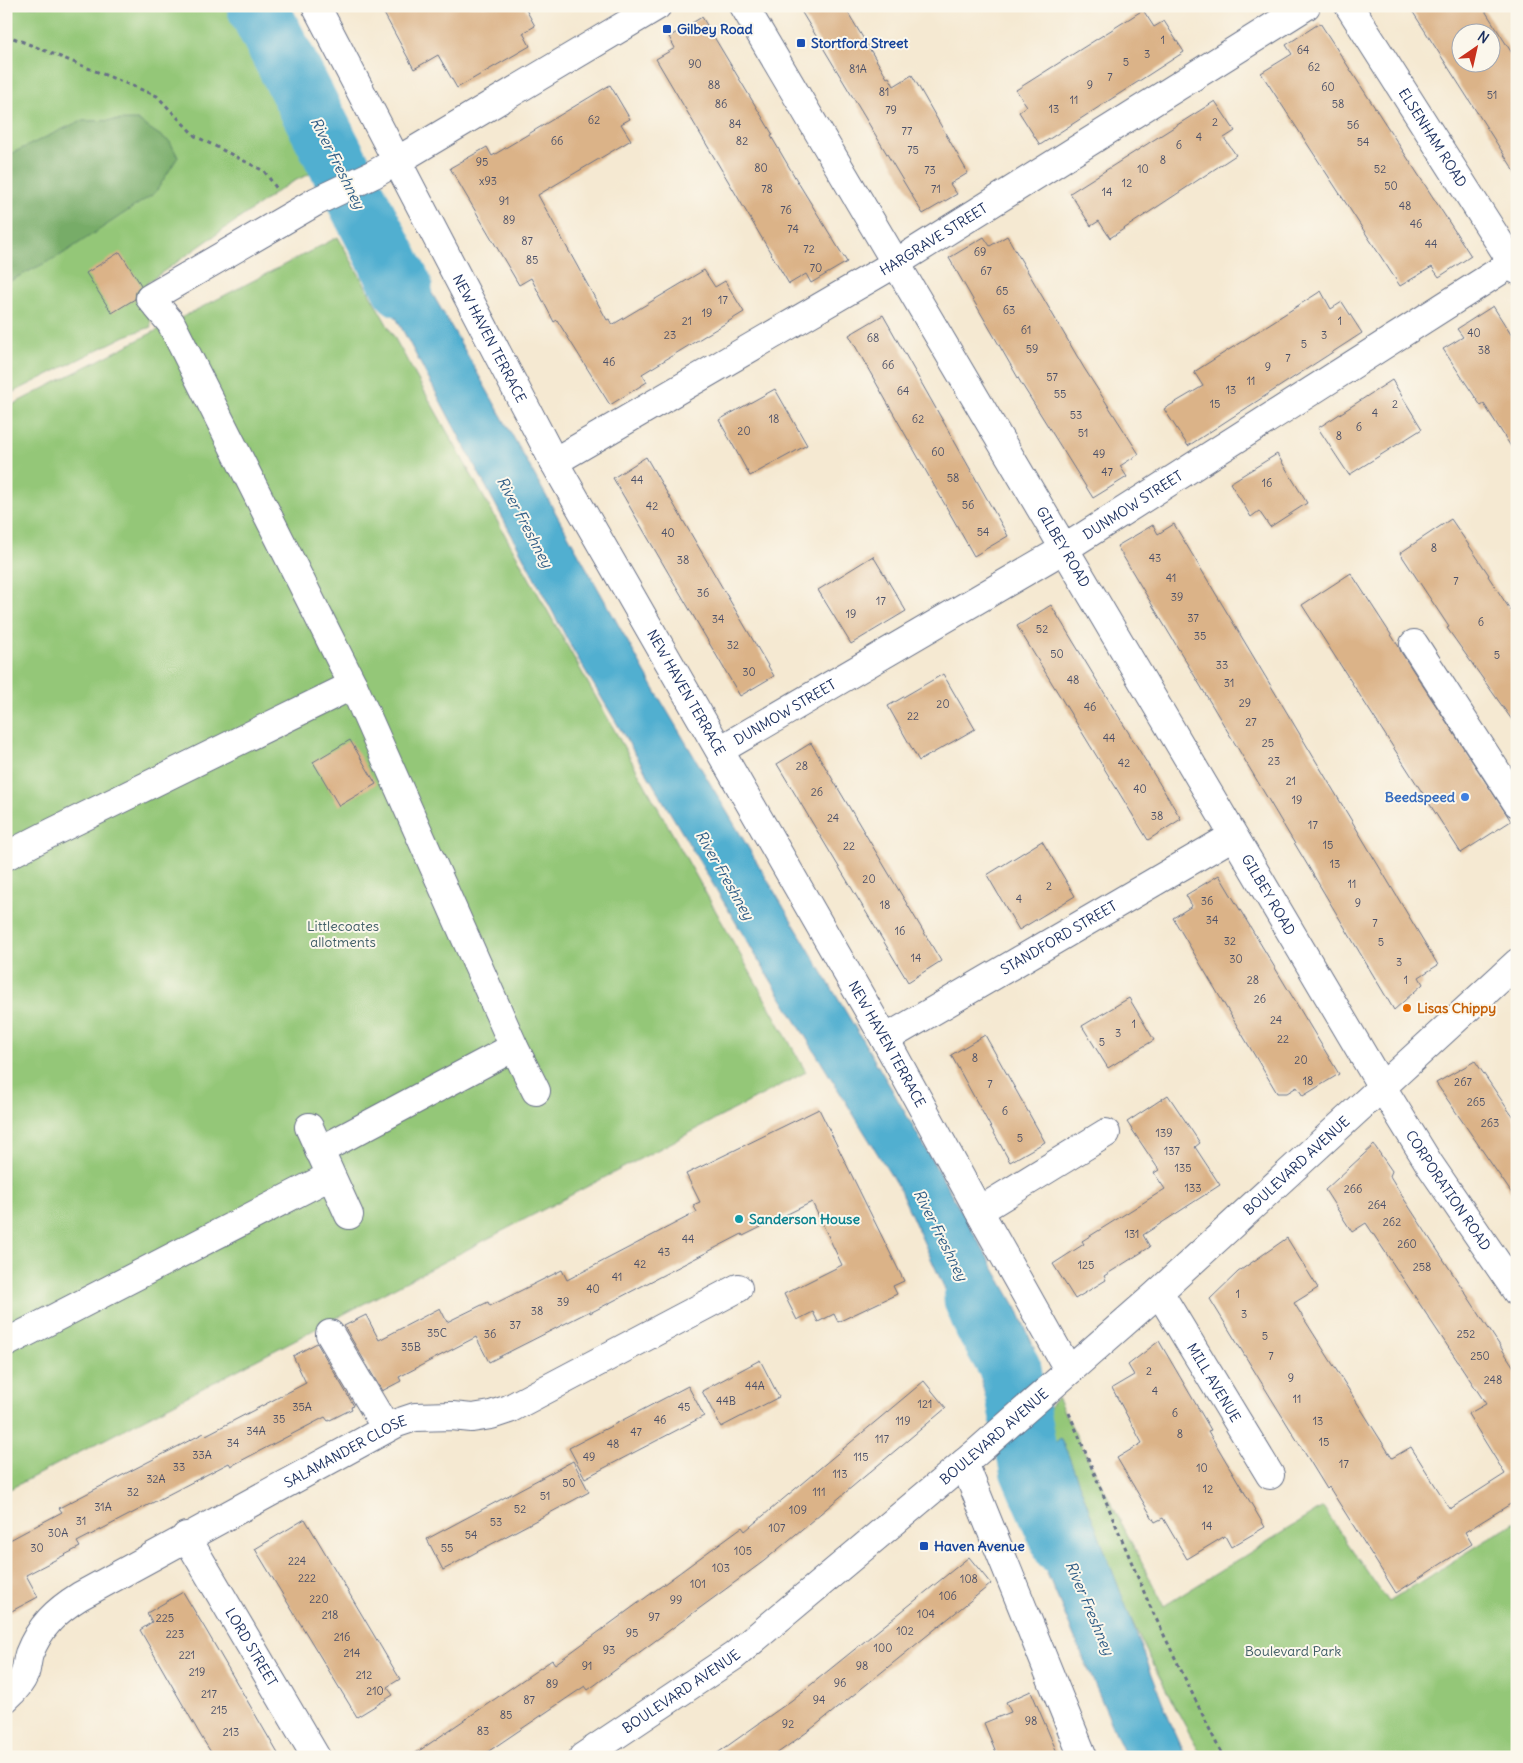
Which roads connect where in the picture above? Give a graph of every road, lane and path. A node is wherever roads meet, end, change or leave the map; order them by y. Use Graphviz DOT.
graph roads {
  1 [pos="316,6"];
  2 [pos="657,6"];
  3 [pos="744,6"];
  4 [pos="1306,6"];
  5 [pos="1349,6"];
  6 [pos="6,35"];
  7 [pos="385,167"];
  8 [pos="305,207"];
  9 [pos="896,264"];
  10 [pos="1515,266"];
  11 [pos="554,462"];
  12 [pos="1064,549"];
  13 [pos="1414,644"];
  14 [pos="353,685"];
  15 [pos="720,750"];
  16 [pos="1517,803"];
  17 [pos="1233,836"];
  18 [pos="6,856"];
  19 [pos="1517,963"];
  20 [pos="885,1039"];
  21 [pos="514,1047"];
  22 [pos="1382,1087"];
  23 [pos="536,1091"];
  24 [pos="1106,1133"];
  25 [pos="330,1176"];
  26 [pos="979,1211"];
  27 [pos="349,1215"];
  28 [pos="738,1288"];
  29 [pos="1159,1292"];
  30 [pos="1517,1292"];
  31 [pos="330,1334"];
  32 [pos="6,1343"];
  33 [pos="1062,1377"];
  34 [pos="1067,1408"];
  35 [pos="386,1428"];
  36 [pos="970,1458"];
  37 [pos="1270,1475"];
  38 [pos="186,1536"];
  39 [pos="6,1698"];
  40 [pos="316,1757"];
  41 [pos="583,1757"];
  42 [pos="1083,1757"];
  43 [pos="1223,1757"];
  1 -- 7 [label="street, NEW HAVEN TERRACE"];
  2 -- 7 [label="street"];
  3 -- 9 [label="street, GILBEY ROAD"];
  4 -- 9 [label="street, HARGRAVE STREET"];
  5 -- 10 [label="street, ELSENHAM ROAD"];
  6 -- 8 [label="path"];
  7 -- 8 [label="street"];
  7 -- 11 [label="street, NEW HAVEN TERRACE"];
  8 -- 14 [label="street"];
  9 -- 11 [label="street, HARGRAVE STREET"];
  9 -- 12 [label="street, GILBEY ROAD"];
  10 -- 12 [label="street, DUNMOW STREET"];
  11 -- 15 [label="street, NEW HAVEN TERRACE"];
  12 -- 15 [label="street, DUNMOW STREET"];
  12 -- 17 [label="street, GILBEY ROAD"];
  13 -- 16 [label="street"];
  14 -- 18 [label="street"];
  14 -- 21 [label="street"];
  15 -- 20 [label="street, NEW HAVEN TERRACE"];
  17 -- 20 [label="street, STANDFORD STREET"];
  17 -- 22 [label="street, GILBEY ROAD"];
  19 -- 22 [label="street, BOULEVARD AVENUE"];
  20 -- 26 [label="street, NEW HAVEN TERRACE"];
  21 -- 23 [label="street"];
  21 -- 25 [label="street"];
  22 -- 29 [label="street, BOULEVARD AVENUE"];
  22 -- 30 [label="street, CORPORATION ROAD"];
  24 -- 26 [label="street"];
  25 -- 27 [label="street"];
  25 -- 32 [label="street"];
  26 -- 33 [label="street, NEW HAVEN TERRACE"];
  28 -- 35 [label="street, SALAMANDER CLOSE"];
  29 -- 33 [label="street, BOULEVARD AVENUE"];
  29 -- 37 [label="street, MILL AVENUE"];
  31 -- 35 [label="street"];
  33 -- 36 [label="street, BOULEVARD AVENUE"];
  34 -- 43 [label="path"];
  35 -- 38 [label="street, SALAMANDER CLOSE"];
  36 -- 41 [label="street, BOULEVARD AVENUE"];
  36 -- 42 [label="street"];
  38 -- 39 [label="street, SALAMANDER CLOSE"];
  38 -- 40 [label="street, LORD STREET"];
}
